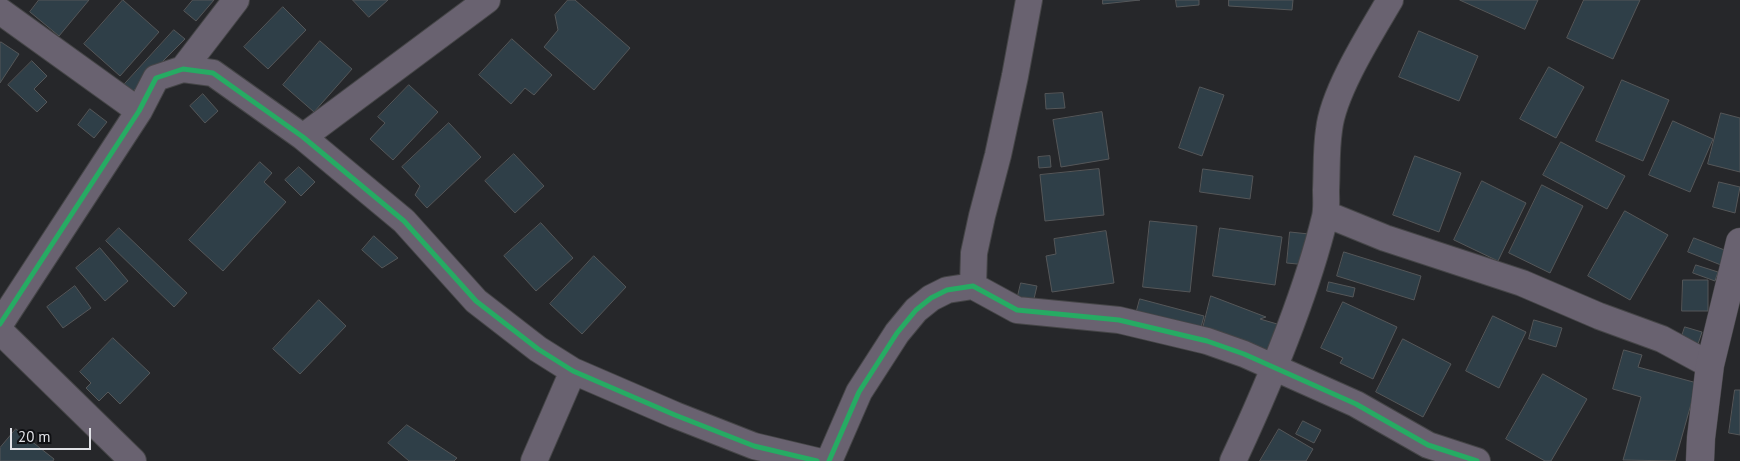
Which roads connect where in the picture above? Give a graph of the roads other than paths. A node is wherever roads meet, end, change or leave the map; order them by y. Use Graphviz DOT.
graph roads {
  1 [pos="236,0"];
  2 [pos="487,0"];
  3 [pos="1029,0"];
  4 [pos="1390,0"];
  5 [pos="0,11"];
  6 [pos="184,69"];
  7 [pos="139,111"];
  8 [pos="303,137"];
  9 [pos="1326,214"];
  10 [pos="1740,242"];
  11 [pos="973,286"];
  12 [pos="0,324"];
  13 [pos="0,331"];
  14 [pos="1710,365"];
  15 [pos="1273,367"];
  16 [pos="572,371"];
  17 [pos="133,461"];
  18 [pos="534,461"];
  19 [pos="817,461"];
  20 [pos="829,461"];
  21 [pos="1233,461"];
  22 [pos="1477,461"];
  23 [pos="1700,461"];
  1 -- 6 [label="street"];
  2 -- 8 [label="street"];
  3 -- 11 [label="street"];
  4 -- 9 [label="street"];
  5 -- 7 [label="street"];
  6 -- 7 [label="street"];
  6 -- 8 [label="street"];
  7 -- 12 [label="street"];
  8 -- 16 [label="street"];
  9 -- 14 [label="street"];
  9 -- 15 [label="street"];
  10 -- 14 [label="street"];
  11 -- 15 [label="street"];
  11 -- 20 [label="street"];
  13 -- 17 [label="street"];
  14 -- 23 [label="street"];
  15 -- 21 [label="street"];
  15 -- 22 [label="street"];
  16 -- 18 [label="street"];
  16 -- 19 [label="street"];
}
